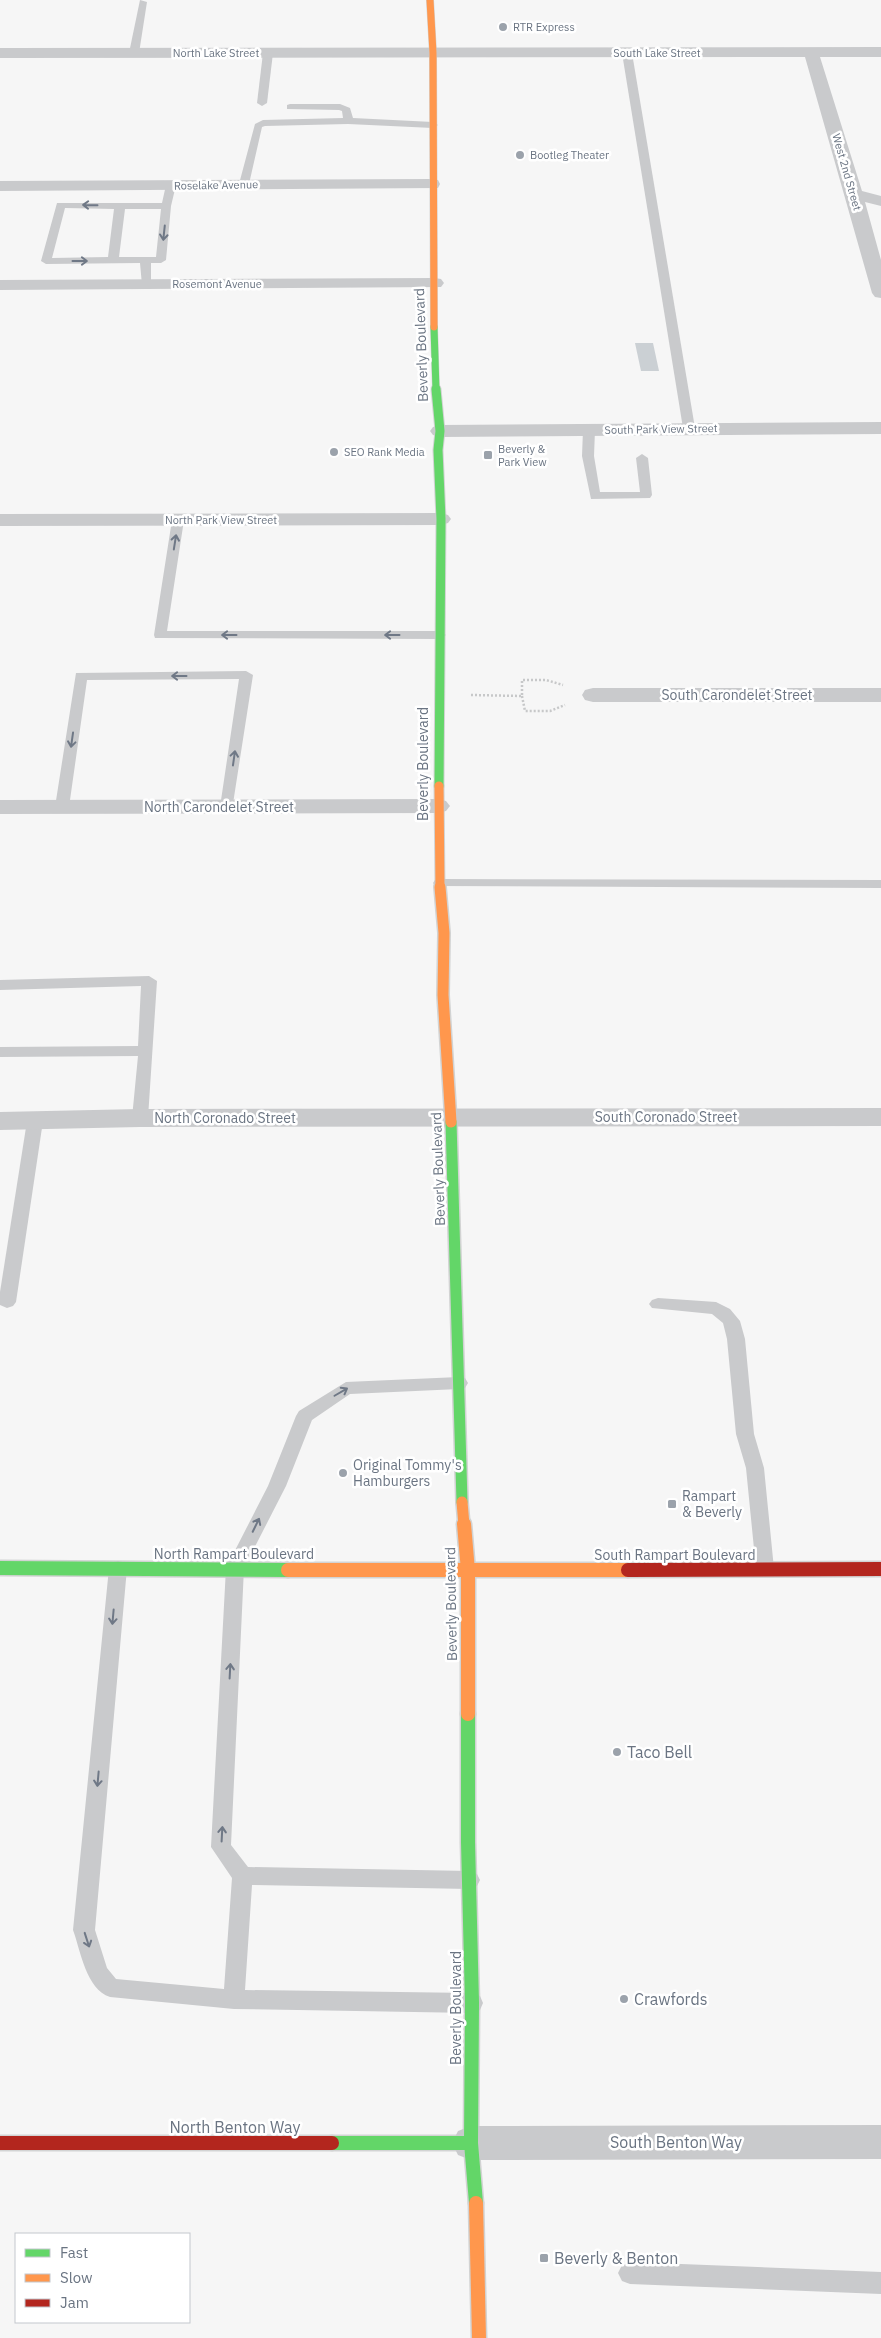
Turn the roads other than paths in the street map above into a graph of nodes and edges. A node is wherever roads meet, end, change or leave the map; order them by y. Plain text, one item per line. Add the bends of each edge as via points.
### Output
1 (430, 0) edge
2 (143, 2) dead end
3 (812, 52) junction
4 (881, 52) edge
5 (0, 53) edge
6 (134, 53) junction
7 (268, 53) junction
8 (432, 53) junction
9 (627, 53) junction
10 (262, 103) dead end
11 (290, 107) dead end
12 (348, 121) junction
13 (433, 125) junction
14 (244, 184) junction
15 (432, 184) junction
16 (172, 185) junction
17 (0, 186) edge
18 (854, 194) junction
19 (881, 201) edge
20 (120, 205) junction
21 (166, 206) junction
22 (113, 260) junction
23 (144, 260) junction
24 (161, 260) joint
25 (435, 283) junction
26 (147, 285) junction
27 (0, 286) edge
28 (881, 293) edge
29 (689, 428) junction
30 (881, 428) edge
31 (589, 430) junction
32 (440, 431) junction
33 (642, 458) dead end
34 (441, 519) junction
35 (0, 520) edge
36 (178, 520) junction
37 (440, 635) junction
38 (593, 695) road end
39 (881, 695) edge
40 (438, 806) junction
41 (0, 807) edge
42 (62, 807) junction
43 (227, 807) junction
44 (440, 884) junction
45 (881, 884) edge
46 (0, 985) edge
47 (146, 1051) junction
48 (0, 1052) edge
49 (881, 1117) edge
50 (140, 1118) junction
51 (451, 1118) junction
52 (0, 1121) edge
53 (36, 1121) junction
54 (7, 1302) dead end
55 (658, 1304) dead end
56 (459, 1383) junction
57 (0, 1568) edge
58 (118, 1568) junction
59 (235, 1568) junction
60 (765, 1569) junction
61 (881, 1569) edge
62 (468, 1571) junction
63 (242, 1876) junction
64 (470, 1880) junction
65 (234, 1999) junction
66 (472, 2003) junction
67 (881, 2142) edge
68 (0, 2143) edge
69 (470, 2143) junction
70 (630, 2273) dead end
71 (881, 2283) edge
72 (479, 2338) edge

1 - 8 main road, Beverly Boulevard
2 - 6 lane
3 - 4 street, South Lake Street
3 - 9 street, South Lake Street
3 - 18 street, West 2nd Street
5 - 6 street, North Lake Street
6 - 7 street, North Lake Street
7 - 8 street, North Lake Street
7 - 10 lane
8 - 9 street, South Lake Street
8 - 13 main road, Beverly Boulevard
9 - 29 lane
11 - 12 lane via 340,107 347,110
12 - 13 lane
12 - 14 lane via 263,123 258,126
13 - 15 main road, Beverly Boulevard
14 - 15 street, Roselake Avenue
14 - 16 street, Roselake Avenue
15 - 25 main road, Beverly Boulevard
16 - 17 street, Roselake Avenue
16 - 21 lane
18 - 19 street
18 - 28 street, West 2nd Street
20 - 21 lane
20 - 22 lane
20 -> 22 lane via 61,205 46,261
21 -> 24 lane
22 - 23 lane
23 - 24 lane
23 - 26 lane
25 - 26 street, Rosemont Avenue
25 - 32 main road, Beverly Boulevard via 434,374
26 - 27 street, Rosemont Avenue
29 - 30 street, South Park View Street
29 - 31 street, South Park View Street
31 - 32 street, South Park View Street
31 - 33 lane via 588,456 595,496 646,495
32 - 34 main road, Beverly Boulevard
34 - 36 street, North Park View Street
34 - 37 main road, Beverly Boulevard
35 - 36 street, North Park View Street
37 -> 36 lane via 160,635
37 - 40 main road, Beverly Boulevard
38 - 39 street, South Carondelet Street
40 - 43 street, North Carondelet Street
40 - 44 main road, Beverly Boulevard
41 - 42 street, North Carondelet Street
42 - 43 street, North Carondelet Street
43 -> 42 lane via 246,675 81,676
44 - 45 lane
44 - 51 main road, Beverly Boulevard
46 - 47 lane via 149,981
47 - 48 lane
47 - 50 lane
49 - 51 street, South Coronado Street
50 - 51 street, North Coronado Street
50 - 53 street, North Coronado Street
51 - 56 main road, Beverly Boulevard
52 - 53 street, North Coronado Street
53 - 54 lane
55 - 60 lane via 716,1308 731,1321 736,1339 745,1434 755,1468
59 -> 56 lane via 277,1486 305,1416 346,1388
56 - 62 main road, Beverly Boulevard via 462,1501
57 - 58 main road, North Rampart Boulevard
58 - 59 main road, North Rampart Boulevard
58 -> 65 lane via 84,1930 98,1973 110,1988
59 - 62 main road, North Rampart Boulevard
63 -> 59 lane via 221,1848
60 - 61 main road, South Rampart Boulevard
60 - 62 main road, South Rampart Boulevard
62 - 64 main road, Beverly Boulevard
63 - 64 lane
63 - 65 lane
64 - 66 main road, Beverly Boulevard
65 - 66 lane
66 - 69 main road, Beverly Boulevard
67 - 69 street, South Benton Way
68 - 69 main road, North Benton Way
69 - 72 main road, Beverly Boulevard via 476,2196
70 - 71 lane

